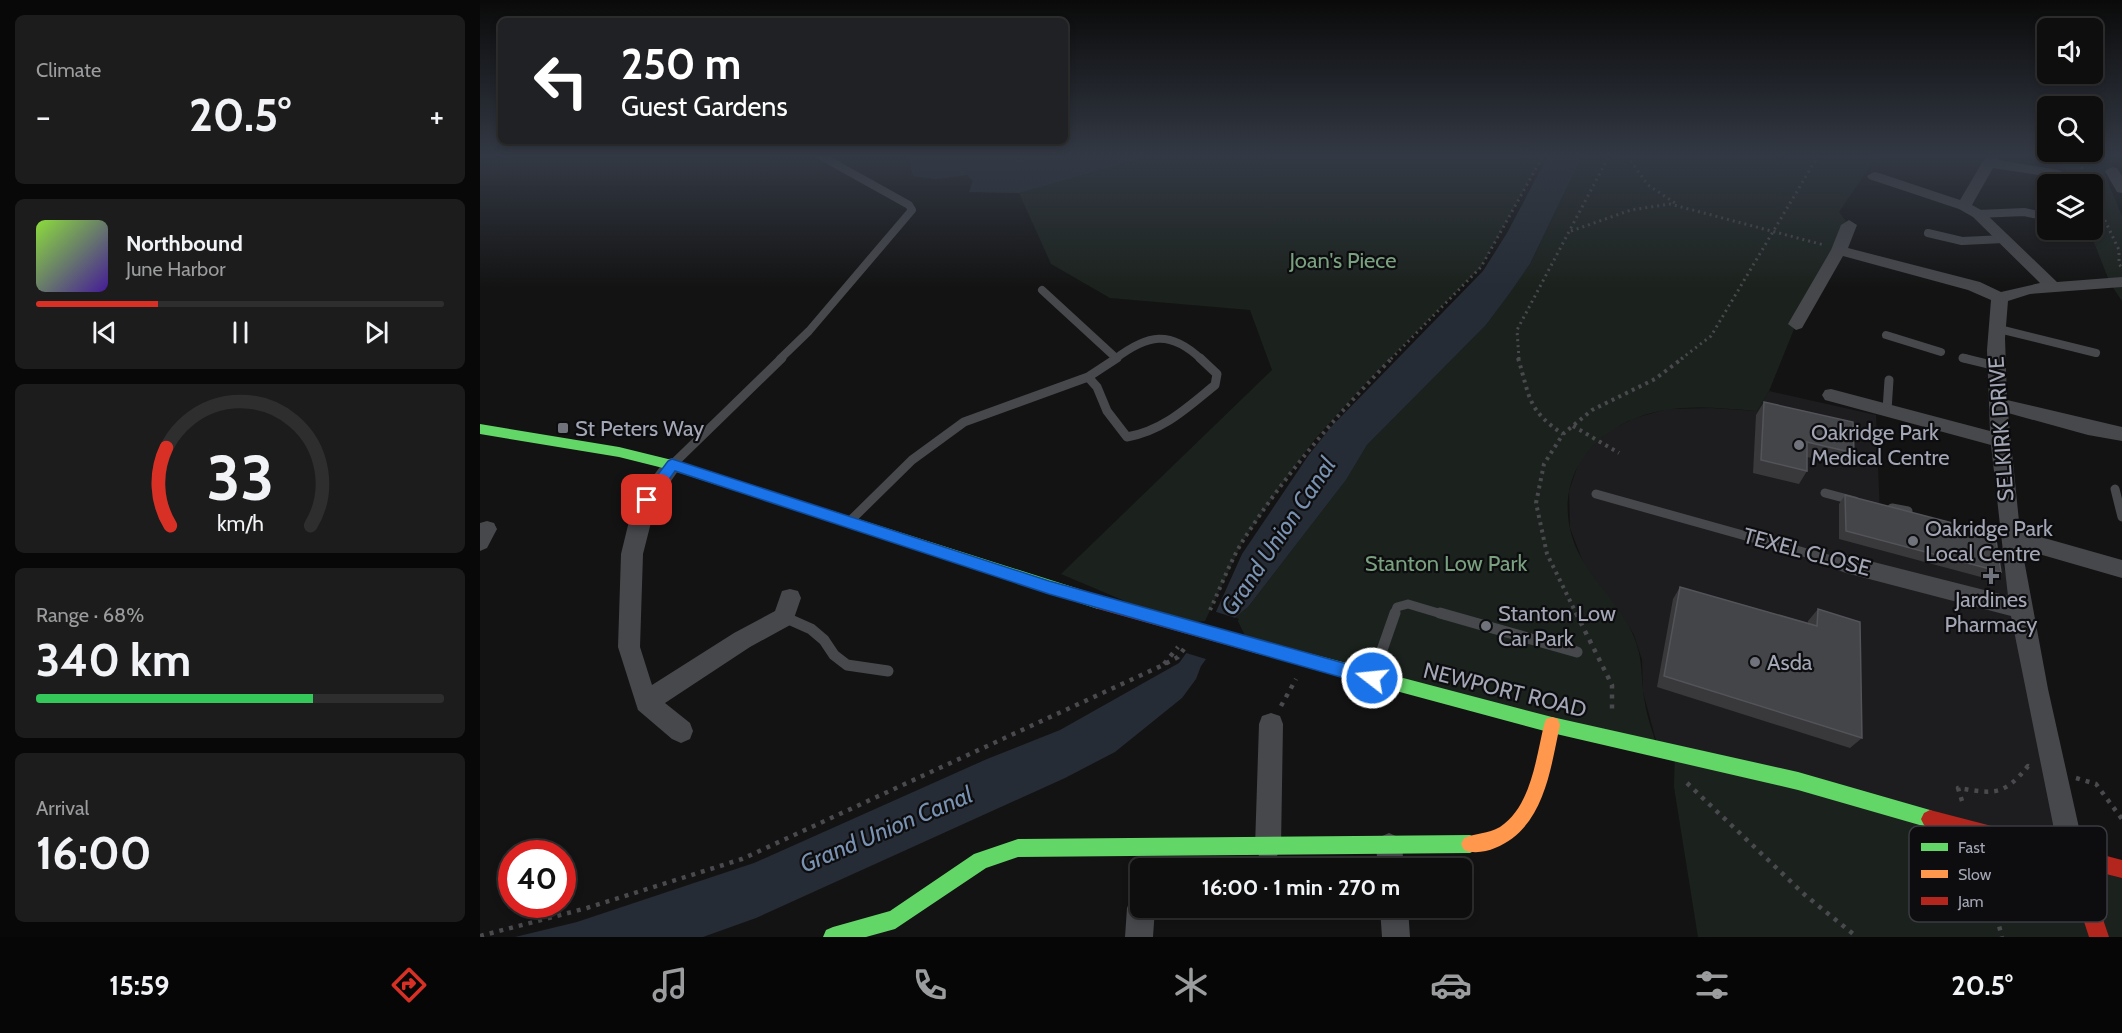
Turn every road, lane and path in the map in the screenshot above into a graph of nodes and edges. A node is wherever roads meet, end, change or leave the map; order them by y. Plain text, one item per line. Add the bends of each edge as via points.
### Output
1 (900, 200) edge
2 (1519, 200) edge
3 (1584, 200) edge
4 (1669, 200) edge
5 (1792, 200) edge
6 (1945, 200) edge
7 (1968, 200) edge
8 (1682, 206) junction
9 (1964, 206) junction
10 (1978, 214) junction
11 (2037, 215) edge
12 (2103, 216) edge
13 (1849, 225) dead end
14 (1774, 230) junction
15 (1570, 231) junction
16 (1928, 233) dead end
17 (2004, 239) junction
18 (1839, 249) junction
19 (2122, 268) edge
20 (2122, 282) edge
21 (2052, 286) junction
22 (1042, 290) dead end
23 (2000, 298) junction
24 (1796, 324) dead end
25 (1995, 328) junction
26 (1886, 335) dead end
27 (1941, 352) dead end
28 (2096, 353) dead end
29 (1116, 357) junction
30 (1963, 357) dead end
31 (1996, 366) junction
32 (1088, 377) junction
33 (1889, 380) dead end
34 (1831, 395) dead end
35 (1998, 404) junction
36 (1887, 410) junction
37 (1573, 426) junction
38 (480, 429) edge
39 (1563, 434) junction
40 (2122, 434) edge
41 (1998, 440) junction
42 (1619, 453) dead end
43 (672, 465) junction
44 (2115, 489) dead end
45 (1825, 493) dead end
46 (1596, 494) dead end
47 (1908, 511) edge
48 (2122, 517) edge
49 (848, 523) junction
50 (2010, 537) junction
51 (1846, 564) joint
52 (2121, 571) edge
53 (787, 608) joint
54 (2019, 608) junction
55 (1209, 613) dead end
56 (1191, 639) dead end
57 (1577, 652) dead end
58 (1306, 660) junction
59 (888, 671) dead end
60 (1372, 678) junction
61 (646, 702) junction
62 (1612, 710) dead end
63 (1271, 724) joint
64 (1552, 725) junction
65 (681, 731) dead end
66 (1675, 751) junction
67 (1960, 826) edge
68 (2066, 826) edge
69 (1268, 847) junction
70 (1390, 857) edge
71 (1144, 858) edge
72 (2107, 866) edge
73 (2122, 869) edge
74 (1140, 918) edge
75 (1395, 918) edge
76 (2094, 922) edge
77 (480, 936) edge
78 (836, 937) edge
79 (1139, 937) edge
80 (1396, 937) edge
81 (1857, 937) edge
82 (2099, 937) edge

1 - 43 lane via 909,205 910,215 809,331
2 - 55 path via 1481,267 1360,390 1295,466 1243,541
3 - 15 path
4 - 8 path
5 - 14 path
6 - 9 street
7 - 9 street
8 - 14 path
8 - 15 path via 1646,207
9 - 10 street
10 - 11 lane
10 - 17 street
12 - 19 path via 2119,250
13 - 18 street
14 - 18 path
14 - 37 path via 1711,336 1655,379 1592,410
15 - 39 path via 1517,330 1517,354 1534,409 1541,419
16 - 17 lane via 1962,241
17 - 21 street
18 - 23 street via 1974,286
18 - 24 street
20 - 21 street
21 - 23 street
22 - 29 lane
23 - 25 street, SELKIRK DRIVE
25 - 28 lane
25 - 31 street, SELKIRK DRIVE
26 - 27 lane
29 - 32 lane
29 - 32 lane via 1146,339 1169,338 1189,349 1217,374 1215,385 1144,436 1127,437
30 - 31 lane
31 - 35 street, SELKIRK DRIVE
32 - 49 lane via 958,425 933,442
33 - 36 lane
34 - 36 street
35 - 40 street
35 - 41 street, SELKIRK DRIVE
36 - 41 street
37 - 39 path
37 - 42 path
38 - 43 street, NEWPORT ROAD via 620,452
39 - 62 path via 1544,464 1536,503 1547,554 1612,685
41 - 50 street, SELKIRK DRIVE
43 - 49 street, NEWPORT ROAD
43 - 61 street via 647,500 632,554 629,647
44 - 48 lane
45 - 47 lane
46 - 51 lane, TEXEL CLOSE
49 - 58 street, NEWPORT ROAD via 1049,588
50 - 52 street
50 - 54 street, SELKIRK DRIVE
51 - 54 street, TEXEL CLOSE
53 - 59 lane via 847,666
53 - 61 street
54 - 68 street, SELKIRK DRIVE
56 - 77 path via 1178,657 1161,666 742,859 587,908
57 - 60 lane via 1408,604 1397,608
58 - 60 street, NEWPORT ROAD
58 - 63 path
60 - 64 street, NEWPORT ROAD
61 - 65 street
63 - 69 street
64 - 66 street, NEWPORT ROAD
64 - 70 street via 1534,796 1519,825 1486,844
66 - 67 street, NEWPORT ROAD
66 - 81 path via 1676,772 1805,895
69 - 70 street
69 - 71 street
71 - 78 street via 1018,848 981,861 896,919
72 - 73 street, NEWPORT ROAD
74 - 79 street
75 - 80 street
76 - 82 street

